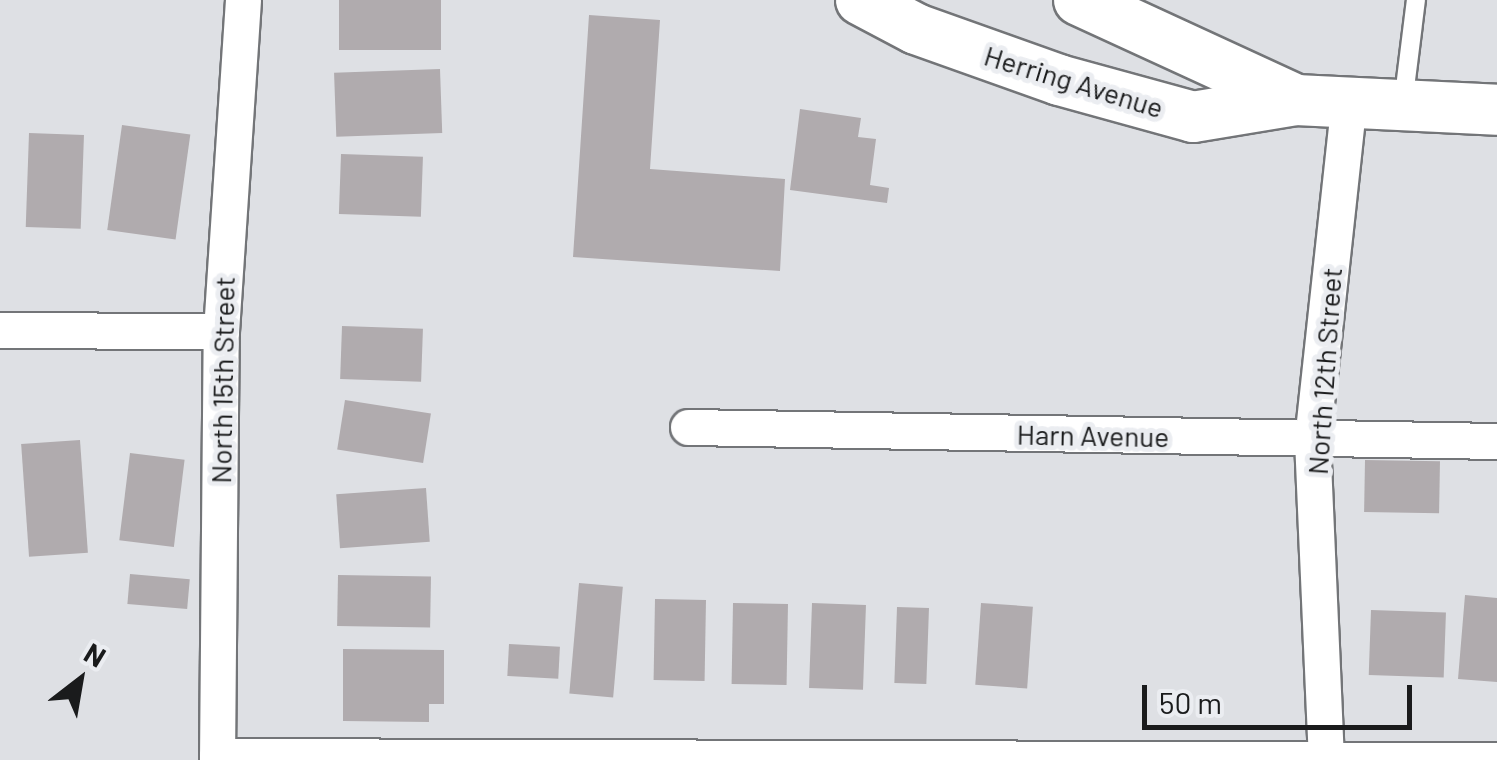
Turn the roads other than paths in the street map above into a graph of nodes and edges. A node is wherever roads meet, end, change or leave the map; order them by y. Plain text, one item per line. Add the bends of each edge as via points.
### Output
1 (243, 0) edge
2 (860, 0) edge
3 (1079, 0) edge
4 (1416, 0) edge
5 (1296, 100) junction
6 (1350, 102) junction
7 (1402, 105) junction
8 (1497, 110) edge
9 (0, 330) edge
10 (221, 331) junction
11 (688, 427) dead end
12 (1312, 440) junction
13 (1497, 441) edge
14 (217, 758) edge
15 (1326, 760) edge
16 (1497, 760) edge

1 - 10 street, North 15th Street
2 - 5 main road, Herring Avenue via 1058,80 1193,117
3 - 5 main road, Herring Avenue
4 - 7 lane
5 - 6 main road, Herring Avenue
6 - 7 main road, Herring Avenue
6 - 12 street, North 12th Street
7 - 8 main road, Herring Avenue
9 - 10 street
10 - 14 street, North 15th Street
11 - 12 street, Harn Avenue
12 - 13 street, Harn Avenue
12 - 15 street, North 12th Street
14 - 15 street
15 - 16 street

